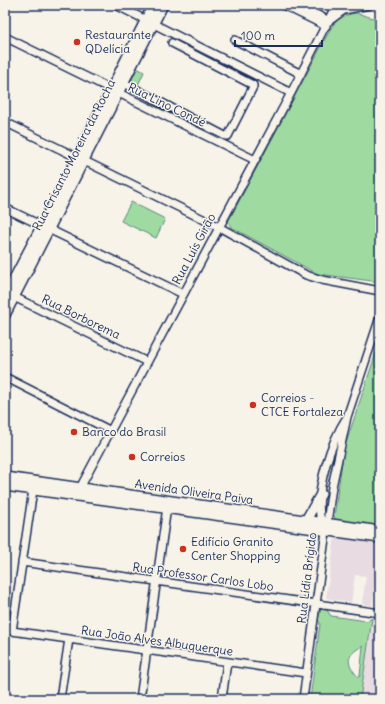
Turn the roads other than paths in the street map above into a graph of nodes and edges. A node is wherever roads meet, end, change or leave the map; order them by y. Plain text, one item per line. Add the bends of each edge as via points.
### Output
1 (116, 5) edge
2 (153, 5) edge
3 (163, 5) edge
4 (284, 5) edge
5 (299, 5) edge
6 (336, 5) edge
7 (369, 5) edge
8 (341, 8) edge
9 (149, 23) junction
10 (327, 24) junction
11 (5, 37) edge
12 (234, 40) dead end
13 (172, 43) dead end
14 (301, 74) junction
15 (124, 83) junction
16 (115, 91) junction
17 (291, 93) junction
18 (5, 122) edge
19 (81, 160) junction
20 (255, 160) junction
21 (5, 208) edge
22 (47, 227) junction
23 (219, 227) junction
24 (379, 290) edge
25 (183, 294) junction
26 (8, 295) edge
27 (5, 315) edge
28 (380, 317) edge
29 (147, 362) junction
30 (5, 377) edge
31 (347, 417) junction
32 (111, 432) junction
33 (5, 477) edge
34 (322, 483) junction
35 (5, 486) edge
36 (332, 487) junction
37 (80, 488) junction
38 (33, 490) junction
39 (321, 494) junction
40 (167, 508) junction
41 (306, 520) junction
42 (325, 525) junction
43 (380, 530) edge
44 (380, 538) edge
45 (22, 562) junction
46 (156, 581) junction
47 (315, 604) junction
48 (380, 613) edge
49 (8, 630) edge
50 (69, 639) junction
51 (147, 650) junction
52 (227, 662) junction
53 (306, 673) junction
54 (60, 699) edge
55 (140, 699) edge
56 (222, 699) edge
57 (303, 699) edge

1 - 9 street
2 - 9 main road, Rua Crisanto Moreira da Rocha
3 - 9 main road, Rua Crisanto Moreira da Rocha
4 - 10 street
5 - 10 street
6 - 10 street, Rua Luís Girão
7 - 8 street
8 - 10 street
9 - 15 main road, Rua Crisanto Moreira da Rocha
9 - 16 main road, Rua Crisanto Moreira da Rocha
9 - 17 street
10 - 14 street, Rua Luís Girão
11 - 16 street, Rua Lino Condé
12 - 14 street
13 - 15 street via 252,84 253,87 228,136
14 - 17 street, Rua Luís Girão
15 - 16 main road, Rua Crisanto Moreira da Rocha
16 - 19 main road, Rua Crisanto Moreira da Rocha
16 - 20 street, Rua Lino Condé
17 - 20 street, Rua Luís Girão
18 - 19 street
19 - 22 main road, Rua Crisanto Moreira da Rocha
19 - 23 street
20 - 23 street, Rua Luís Girão
21 - 22 street
22 - 25 street
22 - 26 main road, Rua Crisanto Moreira da Rocha
23 - 24 street via 306,275
23 - 25 street, Rua Luís Girão
25 - 29 street, Rua Luís Girão
26 - 27 main road, Rua Crisanto Moreira da Rocha
26 - 29 street, Rua Borborema
28 - 31 street, Rua Lídia Brígido
29 - 32 street, Rua Luís Girão
30 - 32 street
31 - 34 street, Rua Lídia Brígido via 338,432
31 - 36 street, Rua Lídia Brígido
32 - 37 street, Rua Luís Girão
33 - 37 main road, Avenida Oliveira Paiva
34 - 36 street via 328,481
34 - 39 street, Rua Lídia Brígido
35 - 38 main road, Avenida Oliveira Paiva
36 - 42 street, Rua Lídia Brígido
37 - 41 main road, Avenida Oliveira Paiva
38 - 40 main road, Avenida Oliveira Paiva
38 - 45 street
39 - 41 main road
39 - 42 street, Rua Lídia Brígido via 320,517
40 - 42 main road, Avenida Oliveira Paiva
40 - 46 street
41 - 42 main road, Avenida Oliveira Paiva
42 - 43 main road, Avenida Oliveira Paiva
42 - 44 main road, Avenida Oliveira Paiva
42 - 47 street, Rua Lídia Brígido
45 - 46 street, Rua Professor Carlos Lobo
45 - 49 street
46 - 47 street, Rua Professor Carlos Lobo
46 - 51 street
47 - 48 street, Rua Professor Carlos Lobo
47 - 53 street, Rua Lídia Brígido
49 - 50 street, Rua João Alves Albuquerque
50 - 51 street, Rua João Alves Albuquerque
50 - 54 street
51 - 52 street, Rua João Alves Albuquerque
51 - 55 street
52 - 53 street, Rua João Alves Albuquerque
52 - 56 street
53 - 57 street, Rua Lídia Brígido

